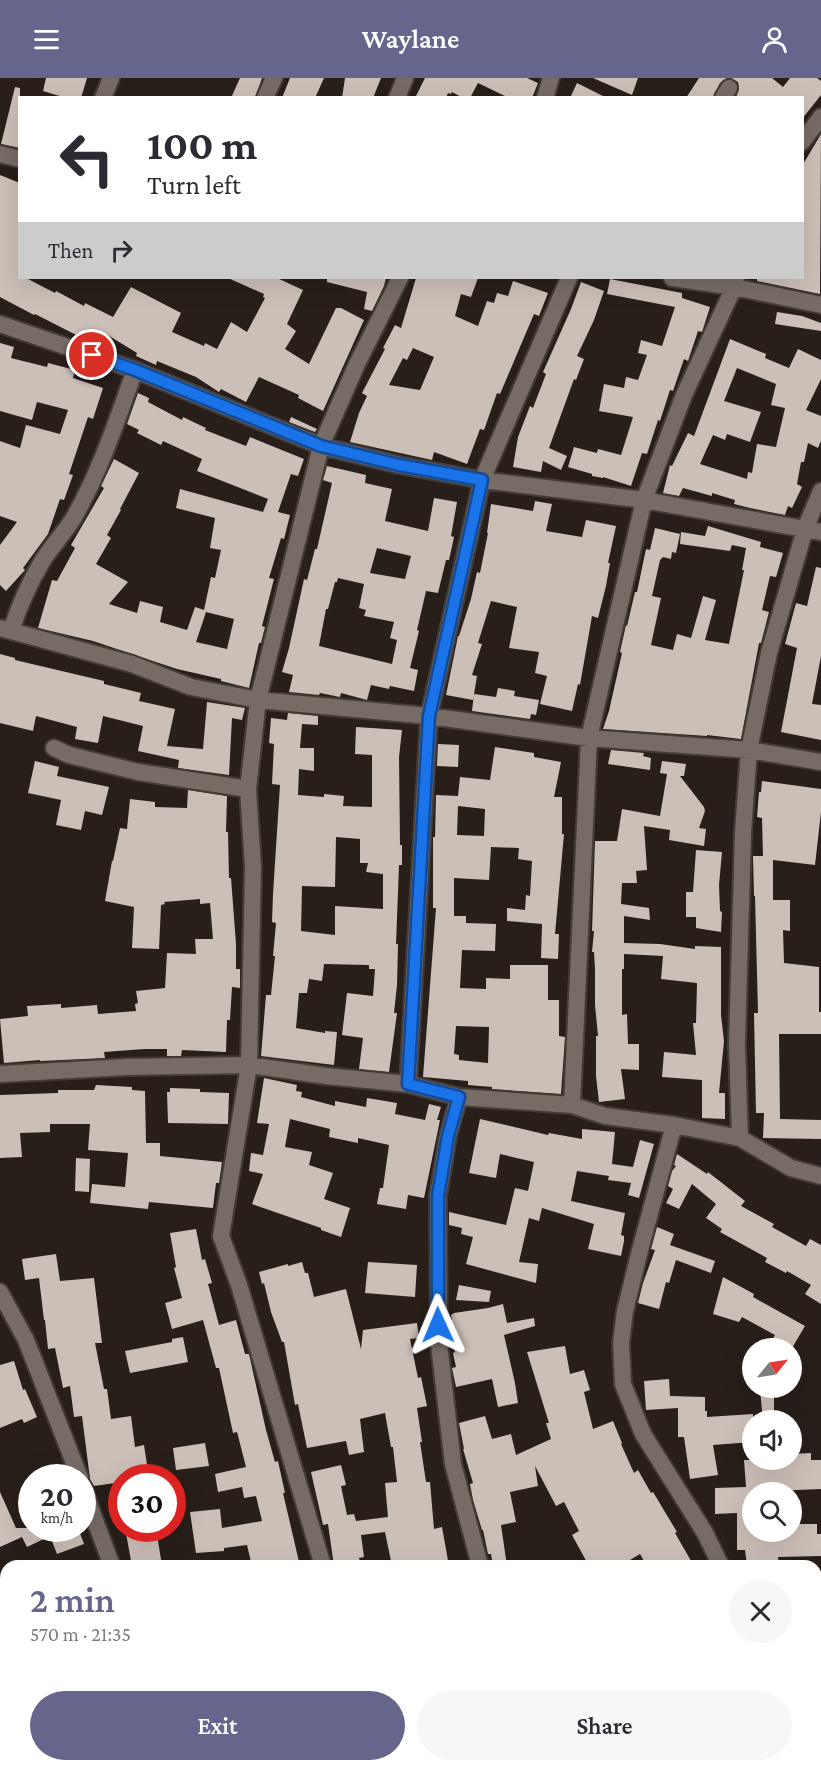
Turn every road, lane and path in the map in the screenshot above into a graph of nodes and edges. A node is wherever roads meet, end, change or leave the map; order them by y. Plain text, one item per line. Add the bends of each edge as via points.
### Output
1 (111, 78) edge
2 (274, 78) edge
3 (405, 78) edge
4 (551, 78) edge
5 (104, 96) edge
6 (266, 96) edge
7 (399, 96) edge
8 (546, 96) edge
9 (821, 117) edge
10 (804, 139) edge
11 (0, 154) edge
12 (18, 158) edge
13 (400, 279) edge
14 (568, 279) edge
15 (688, 279) edge
16 (735, 282) edge
17 (821, 305) edge
18 (0, 324) edge
19 (135, 370) junction
20 (321, 446) junction
21 (482, 480) junction
22 (821, 491) edge
23 (644, 500) junction
24 (813, 531) edge
25 (5, 630) edge
26 (258, 700) junction
27 (429, 716) junction
28 (589, 738) junction
29 (54, 748) dead end
30 (749, 750) junction
31 (821, 762) edge
32 (248, 789) junction
33 (249, 1065) junction
34 (0, 1074) edge
35 (408, 1084) junction
36 (459, 1097) junction
37 (572, 1105) junction
38 (674, 1125) junction
39 (740, 1138) junction
40 (821, 1176) edge
41 (0, 1292) edge
42 (75, 1464) edge
43 (96, 1523) edge
44 (110, 1560) edge
45 (321, 1560) edge
46 (478, 1560) edge
47 (718, 1560) edge

1 - 5 street
2 - 6 street
3 - 7 street
4 - 8 street
9 - 10 street
11 - 12 street
13 - 20 street
14 - 21 street
15 - 16 street
16 - 17 street
16 - 23 street via 684,395
18 - 19 street
19 - 20 street
19 - 25 street via 88,489 72,520 43,559
20 - 21 street
20 - 26 street
21 - 23 street
21 - 27 street
22 - 24 street
23 - 24 street
23 - 28 street
24 - 30 street via 769,653
25 - 26 street via 132,664 190,687
26 - 27 street
26 - 32 street
27 - 28 street
27 - 35 street
28 - 30 street
28 - 37 street
29 - 32 street via 138,772
30 - 31 street
30 - 39 street via 737,1045
32 - 33 street via 253,867
33 - 34 street via 127,1066
33 - 35 street
33 - 45 street via 221,1236
35 - 36 street
36 - 37 street
36 - 46 street via 438,1196 439,1344 453,1464
37 - 38 street via 606,1116
38 - 39 street
38 - 47 street via 625,1311 621,1343 623,1384 643,1434
39 - 40 street via 791,1168
41 - 42 street via 26,1340
43 - 44 street

